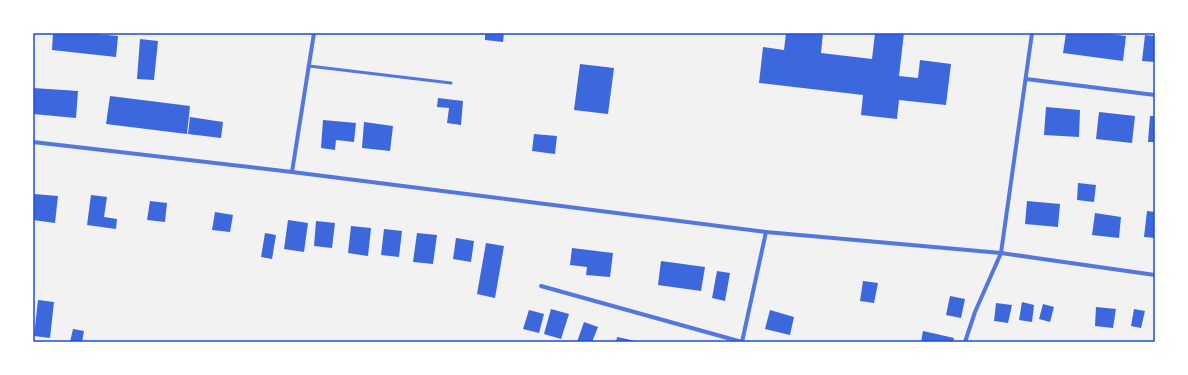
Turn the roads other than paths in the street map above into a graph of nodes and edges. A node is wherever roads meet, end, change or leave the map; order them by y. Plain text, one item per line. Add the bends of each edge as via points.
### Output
1 (314, 33) edge
2 (1032, 33) edge
3 (309, 66) junction
4 (1026, 79) junction
5 (451, 83) dead end
6 (1155, 95) edge
7 (33, 142) edge
8 (292, 172) junction
9 (766, 232) junction
10 (1001, 253) junction
11 (1155, 275) edge
12 (541, 286) dead end
13 (742, 342) edge
14 (965, 342) edge

1 - 3 street
2 - 4 street
3 - 5 lane
3 - 8 street
4 - 6 street
4 - 10 street
7 - 8 street
8 - 9 street
9 - 10 street
9 - 13 street
10 - 11 street
10 - 14 street
12 - 13 street

